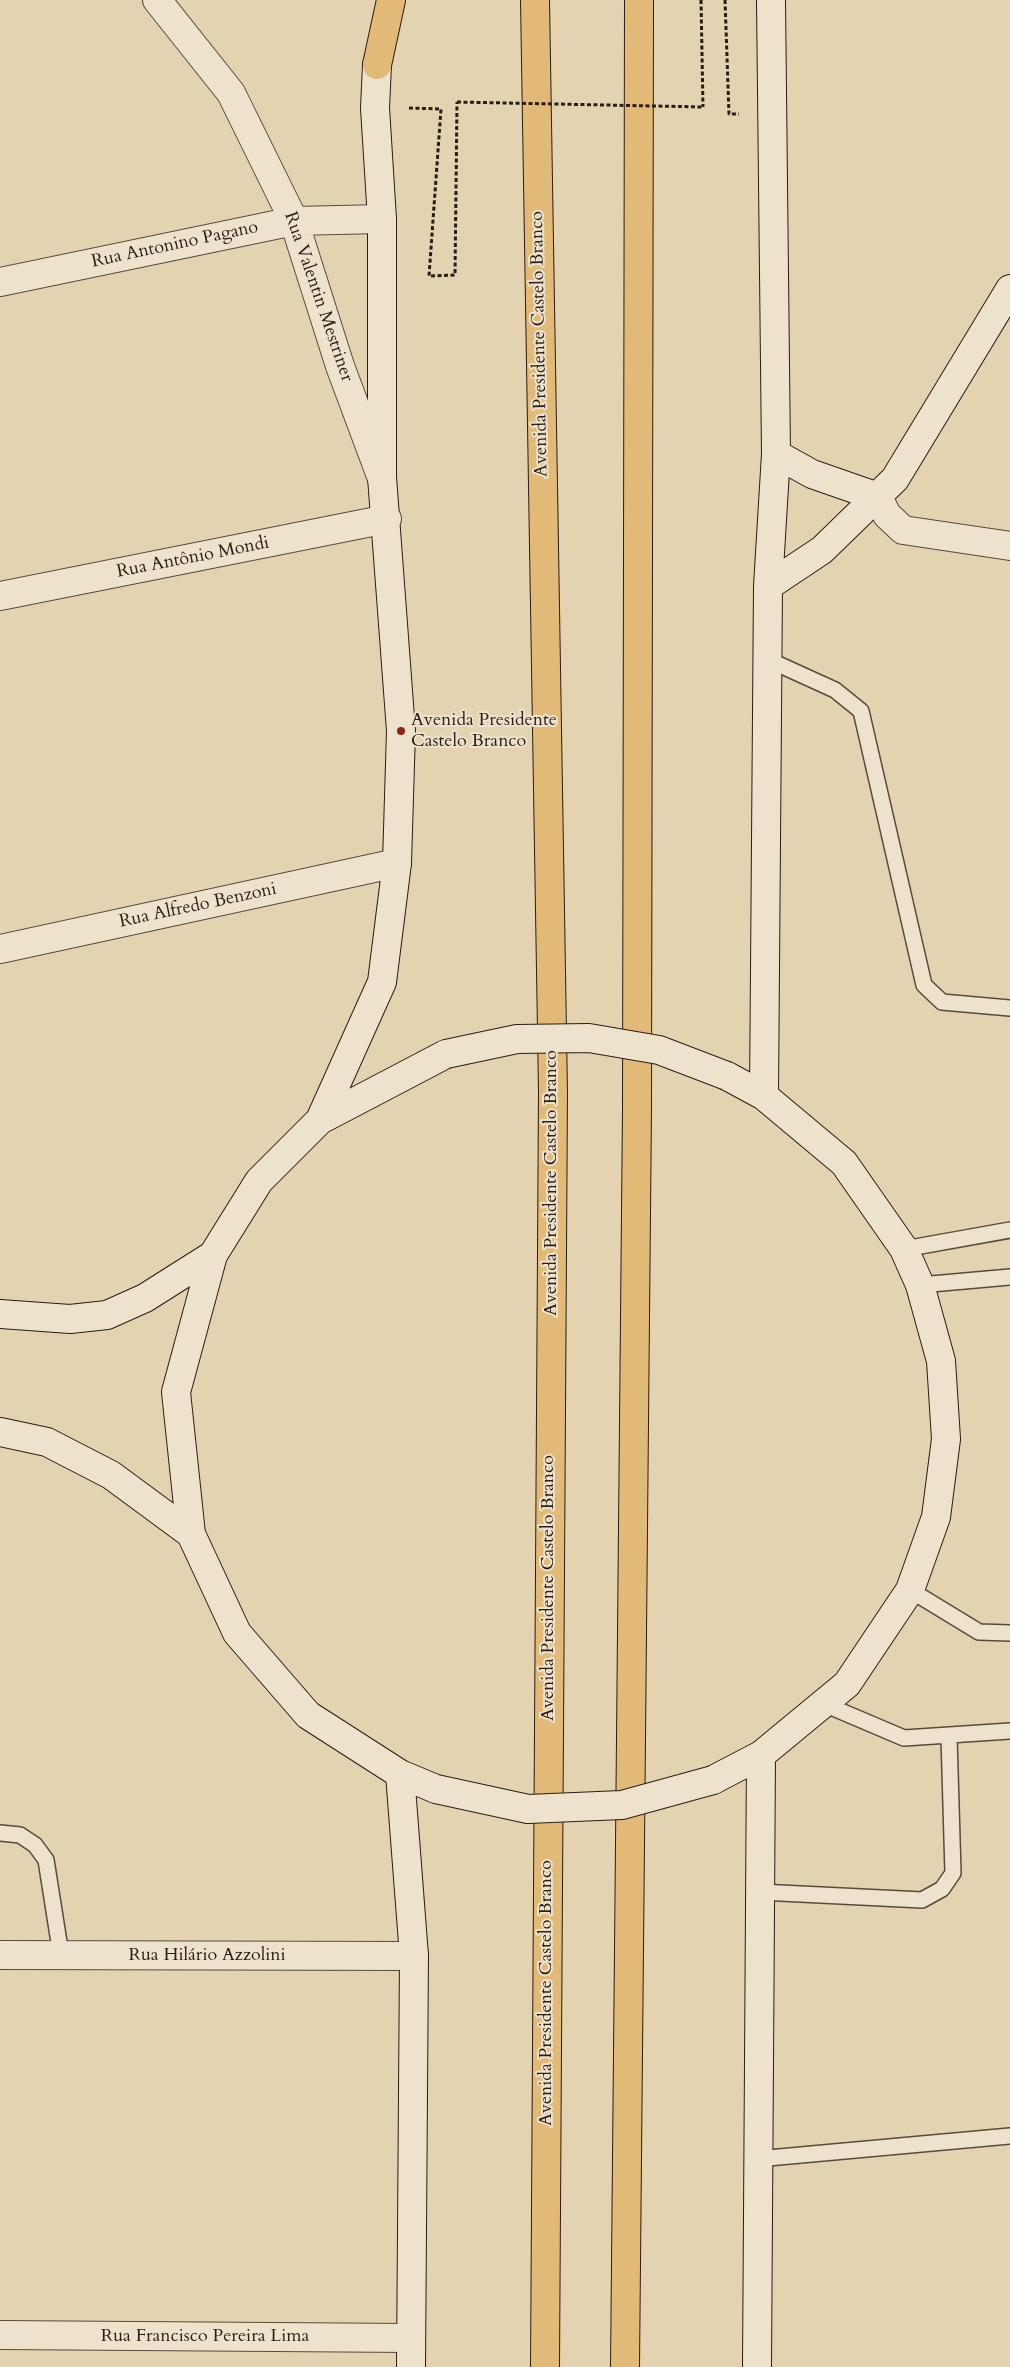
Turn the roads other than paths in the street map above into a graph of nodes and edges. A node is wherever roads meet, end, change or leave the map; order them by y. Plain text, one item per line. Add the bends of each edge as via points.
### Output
1 (157, 0) edge
2 (377, 0) edge
3 (391, 0) edge
4 (535, 0) edge
5 (639, 0) edge
6 (771, 0) edge
7 (377, 65) junction
8 (382, 219) junction
9 (294, 221) junction
10 (0, 282) edge
11 (1010, 289) edge
12 (776, 454) junction
13 (382, 477) junction
14 (878, 497) junction
15 (387, 519) junction
16 (1010, 546) edge
17 (768, 586) junction
18 (0, 596) edge
19 (769, 660) junction
20 (397, 863) junction
21 (0, 948) edge
22 (1010, 1008) edge
23 (764, 1096) junction
24 (320, 1120) junction
25 (1010, 1230) edge
26 (904, 1249) junction
27 (212, 1255) junction
28 (1010, 1276) edge
29 (920, 1285) junction
30 (0, 1314) edge
31 (0, 1432) edge
32 (191, 1534) junction
33 (910, 1590) junction
34 (1010, 1633) edge
35 (824, 1704) junction
36 (1010, 1731) edge
37 (949, 1737) junction
38 (761, 1755) junction
39 (400, 1774) junction
40 (0, 1833) edge
41 (760, 1892) junction
42 (0, 1955) edge
43 (60, 1956) junction
44 (414, 1956) junction
45 (1010, 2136) edge
46 (757, 2159) junction
47 (0, 2335) edge
48 (411, 2338) junction
49 (411, 2367) edge
50 (544, 2367) edge
51 (625, 2367) edge
52 (756, 2367) edge

1 - 9 main road, Rua Valentin Mestriner via 231,93
2 - 7 main road
3 - 7 main road
4 - 50 main road, Avenida Presidente Castelo Branco via 553,1092
5 - 51 main road via 637,1108
6 - 12 main road
7 - 8 main road via 375,108
8 - 9 main road, Rua Antonino Pagano
8 - 13 main road
9 - 10 main road, Rua Antonino Pagano
9 - 13 main road, Rua Valentin Mestriner via 340,366
11 - 14 main road via 895,479
12 - 14 main road via 812,474
12 - 17 main road
13 - 15 main road
14 - 16 main road via 887,515 903,530
14 - 17 main road via 822,550
15 - 18 main road, Rua Antônio Mondi
15 - 20 main road via 401,731
17 - 19 main road
19 - 22 lane via 835,690 861,711 924,985 942,1002
19 - 23 main road
20 - 21 main road, Rua Alfredo Benzoni
20 - 24 main road via 382,982
23 - 24 main road, bridge via 727,1076 659,1050 589,1038 517,1039 446,1054
23 - 26 main road via 844,1163
24 - 27 main road via 259,1181
25 - 26 lane
26 - 29 main road
27 - 30 main road via 145,1298 107,1315 70,1318
27 - 32 main road via 176,1392
28 - 29 lane
29 - 33 main road via 941,1361 946,1439 936,1517
31 - 32 main road via 47,1442 111,1475
32 - 39 main road via 237,1632 308,1715
33 - 34 lane via 979,1632
33 - 35 main road via 847,1684
35 - 37 lane via 904,1738
35 - 38 main road
36 - 37 lane
37 - 41 lane via 953,1873 942,1889 922,1900
38 - 39 main road, bridge via 713,1780 622,1805 528,1809 436,1789
38 - 41 main road
39 - 44 main road
40 - 43 lane via 20,1835 36,1845 46,1860
41 - 46 main road
42 - 43 main road, Rua Hilário Azzolini
43 - 44 main road, Rua Hilário Azzolini
44 - 48 main road
45 - 46 lane
46 - 52 main road
47 - 48 main road, Rua Francisco Pereira Lima
48 - 49 main road

